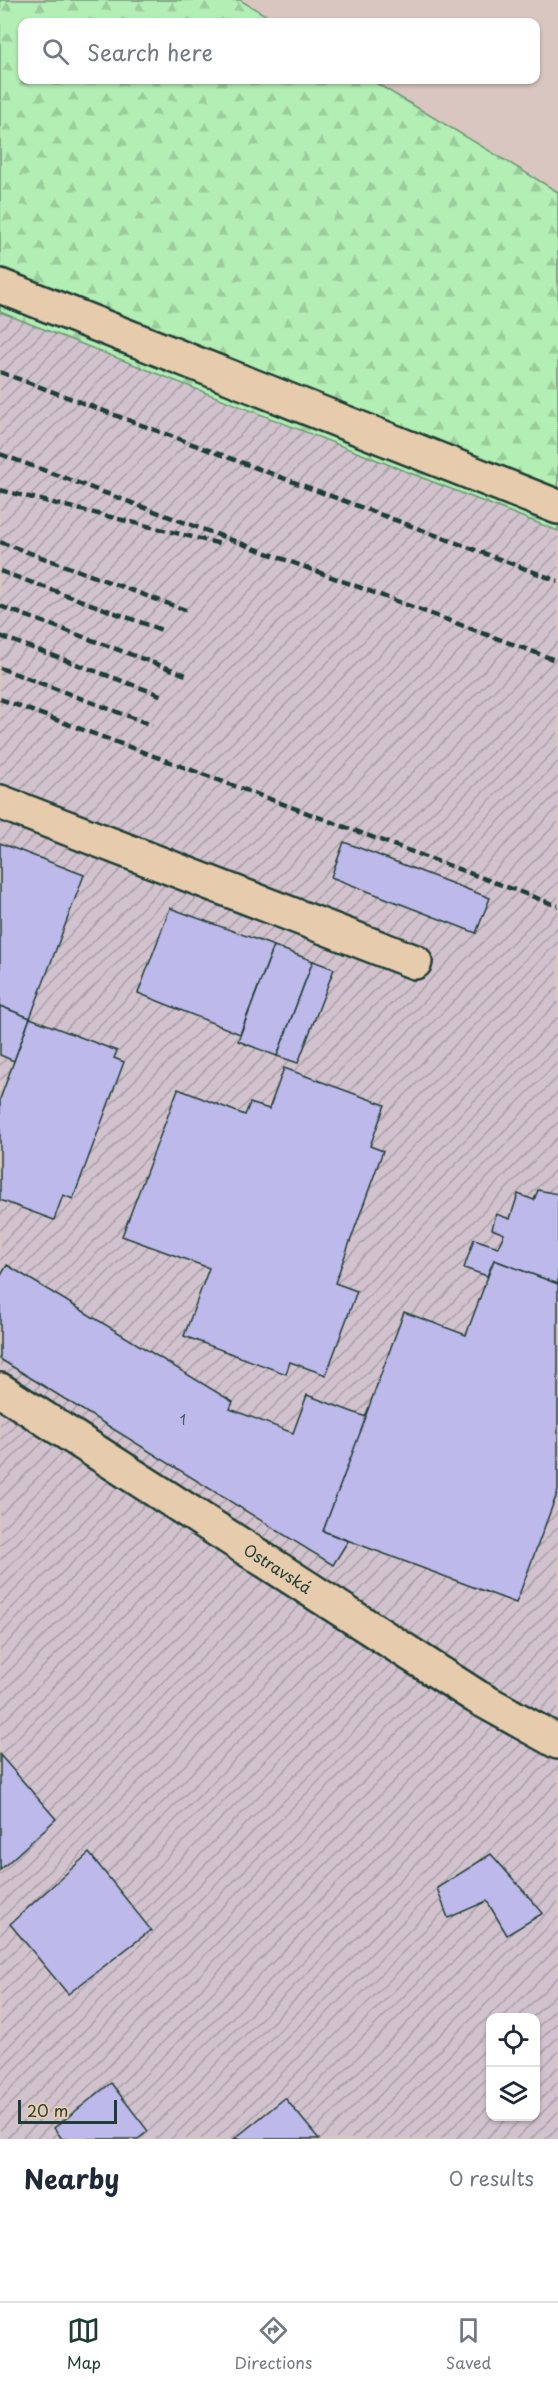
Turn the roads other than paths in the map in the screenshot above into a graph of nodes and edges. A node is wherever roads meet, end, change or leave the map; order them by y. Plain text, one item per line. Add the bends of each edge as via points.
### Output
1 (0, 286) edge
2 (558, 507) edge
3 (0, 802) edge
4 (415, 962) dead end
5 (0, 1390) edge
6 (558, 1742) edge

1 - 2 street
3 - 4 street
5 - 6 street, Ostravská via 477,1697

